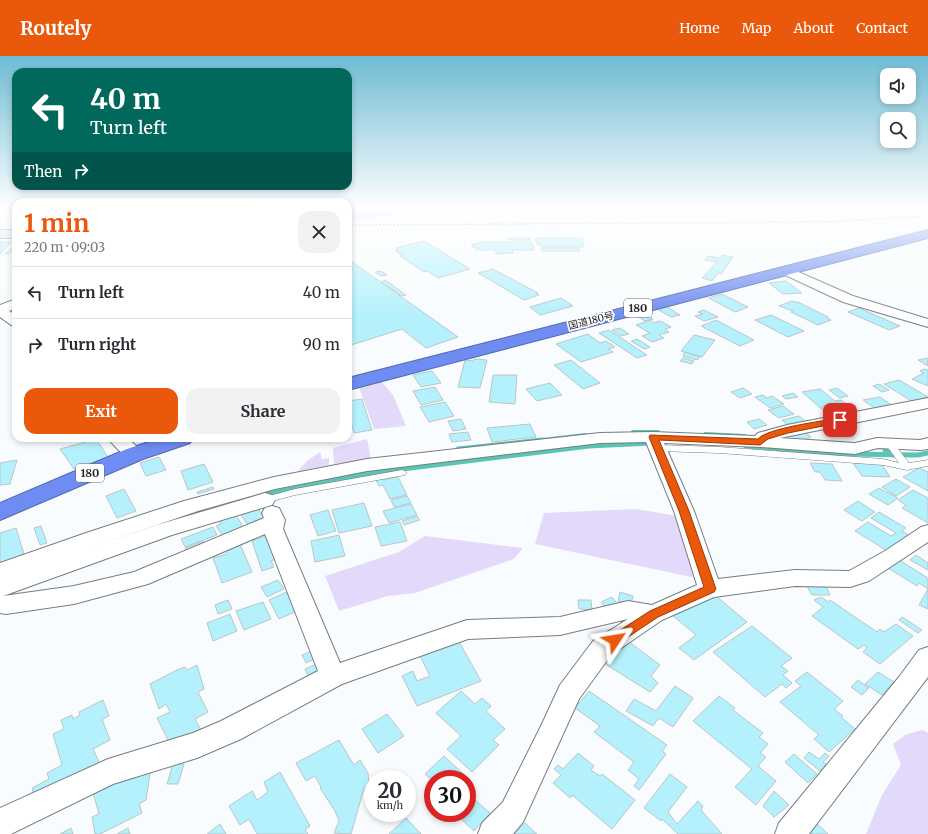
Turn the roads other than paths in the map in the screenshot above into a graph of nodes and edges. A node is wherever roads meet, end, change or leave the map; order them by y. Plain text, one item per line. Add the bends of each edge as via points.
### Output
1 (889, 244) edge
2 (787, 271) junction
3 (12, 305) edge
4 (12, 319) edge
5 (928, 323) edge
6 (352, 383) edge
7 (928, 403) edge
8 (762, 439) junction
9 (122, 442) edge
10 (170, 442) edge
11 (656, 442) junction
12 (928, 444) edge
13 (891, 446) junction
14 (135, 454) junction
15 (928, 463) edge
16 (904, 464) junction
17 (402, 473) joint
18 (263, 494) junction
19 (0, 512) edge
20 (274, 522) junction
21 (928, 532) edge
22 (0, 572) edge
23 (0, 588) edge
24 (710, 589) junction
25 (0, 604) edge
26 (654, 614) junction
27 (928, 657) edge
28 (333, 676) junction
29 (0, 823) edge
30 (492, 834) edge
31 (790, 834) edge

1 - 2 highway, 国道180号 / 180
2 - 5 street via 848,299
2 - 6 highway, 国道180号 / 180
3 - 4 street via 1,311
7 - 8 street via 787,430
8 - 11 street
8 - 13 street via 855,448 877,443
9 - 14 street
10 - 14 highway, 180
11 - 16 lane via 719,450 883,462 900,467
11 - 17 street
11 - 18 street via 600,438 367,466
11 - 24 street via 684,511
12 - 13 street
13 - 16 lane
14 - 19 highway, 180
15 - 16 lane
17 - 18 lane
18 - 20 street
18 - 22 street via 165,514
18 - 23 street via 202,518
20 - 25 street via 186,560 107,588 54,600
20 - 28 street via 273,529
21 - 24 street via 893,556 850,579 795,578
24 - 26 street
26 - 28 street via 628,610 560,626 467,630
26 - 30 street via 602,648 569,693 513,812
27 - 31 street
28 - 29 street via 231,730 197,745 108,772

